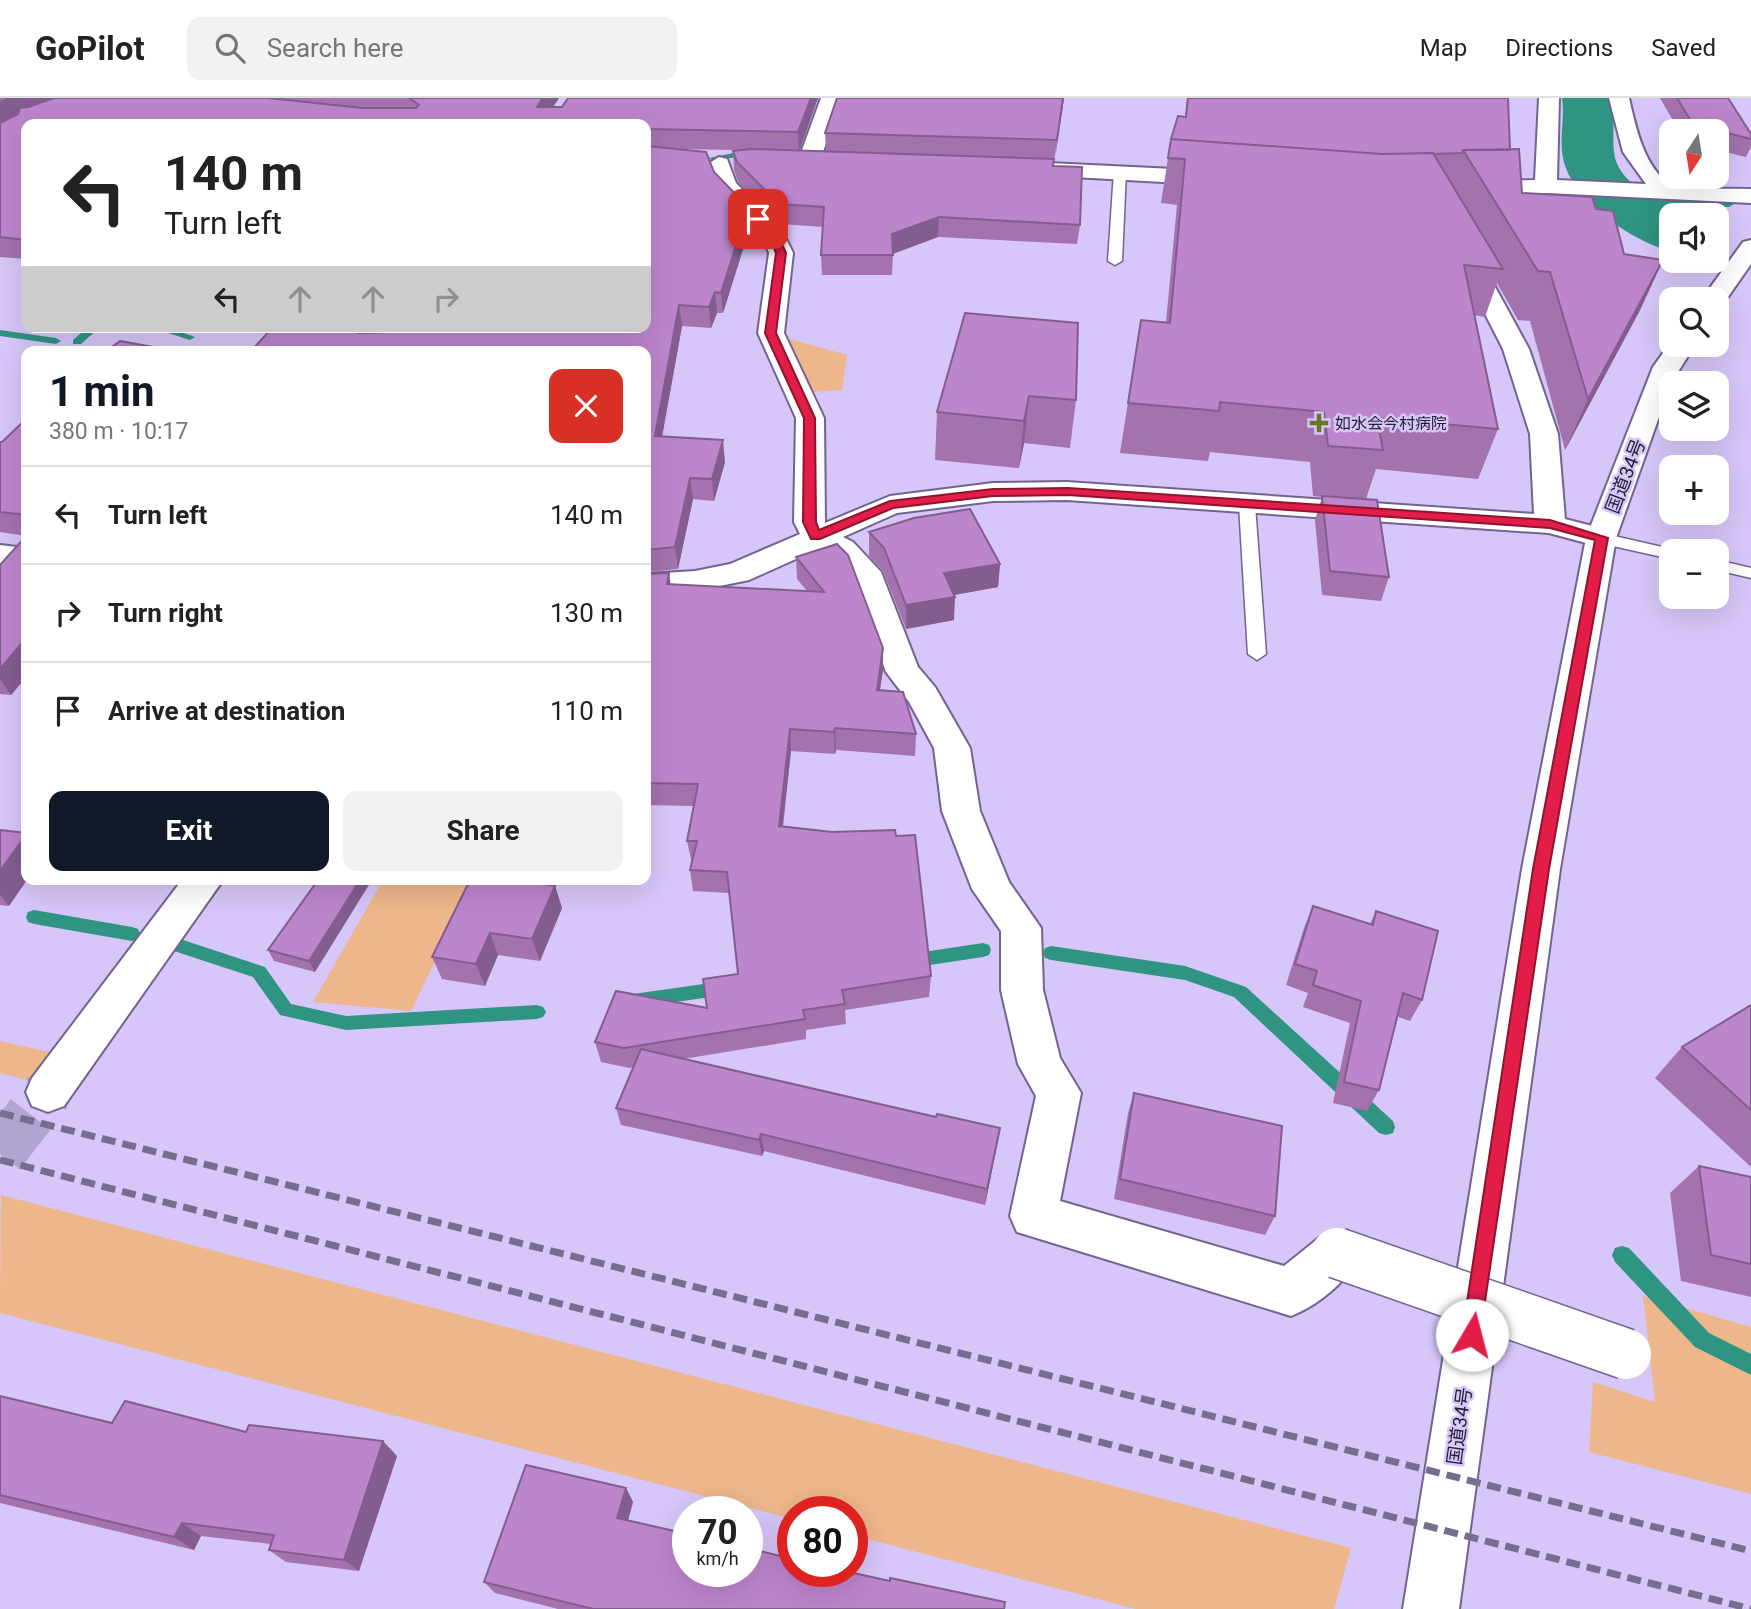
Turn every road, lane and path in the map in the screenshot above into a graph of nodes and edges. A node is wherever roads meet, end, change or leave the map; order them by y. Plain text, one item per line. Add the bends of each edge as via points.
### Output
1 (831, 98) edge
2 (1549, 98) edge
3 (1619, 98) edge
4 (786, 160) edge
5 (809, 161) junction
6 (836, 162) edge
7 (718, 163) dead end
8 (1012, 169) edge
9 (1120, 171) junction
10 (1231, 179) edge
11 (1557, 186) junction
12 (1442, 189) edge
13 (1670, 192) junction
14 (1751, 195) edge
15 (1456, 236) edge
16 (1751, 247) edge
17 (1115, 261) dead end
18 (1723, 287) edge
19 (1674, 357) edge
20 (1247, 505) junction
21 (1550, 524) junction
22 (816, 536) junction
23 (1601, 538) junction
24 (1659, 551) edge
25 (0, 555) edge
26 (21, 557) edge
27 (1729, 568) edge
28 (1751, 573) edge
29 (651, 584) edge
30 (1257, 654) dead end
31 (200, 885) edge
32 (48, 1091) tunnel mouth
33 (1626, 1354) dead end
34 (1431, 1609) edge

1 - 5 main road
2 - 11 main road via 1543,146
3 - 13 main road via 1635,160
4 - 5 main road
5 - 6 main road
7 - 22 main road via 726,185 774,235 781,253 771,333 810,418 809,522
8 - 9 main road
9 - 10 main road
9 - 17 lane
11 - 12 main road
11 - 13 main road
13 - 14 main road
15 - 21 main road via 1516,349 1544,434
16 - 18 main road
19 - 23 main road, 国道34号
20 - 21 main road
20 - 22 main road via 1068,491 993,492 890,505
20 - 30 lane
21 - 23 main road
22 - 29 main road via 738,573
22 - 33 main road, bridge via 842,549 865,572 903,672 923,695 952,748 961,811 992,889 1021,928 1022,990 1040,1064 1059,1093 1034,1216 1291,1292 1337,1253
23 - 24 lane
23 - 34 main road, 国道34号 via 1541,869
25 - 26 main road
27 - 28 lane
31 - 32 main road

